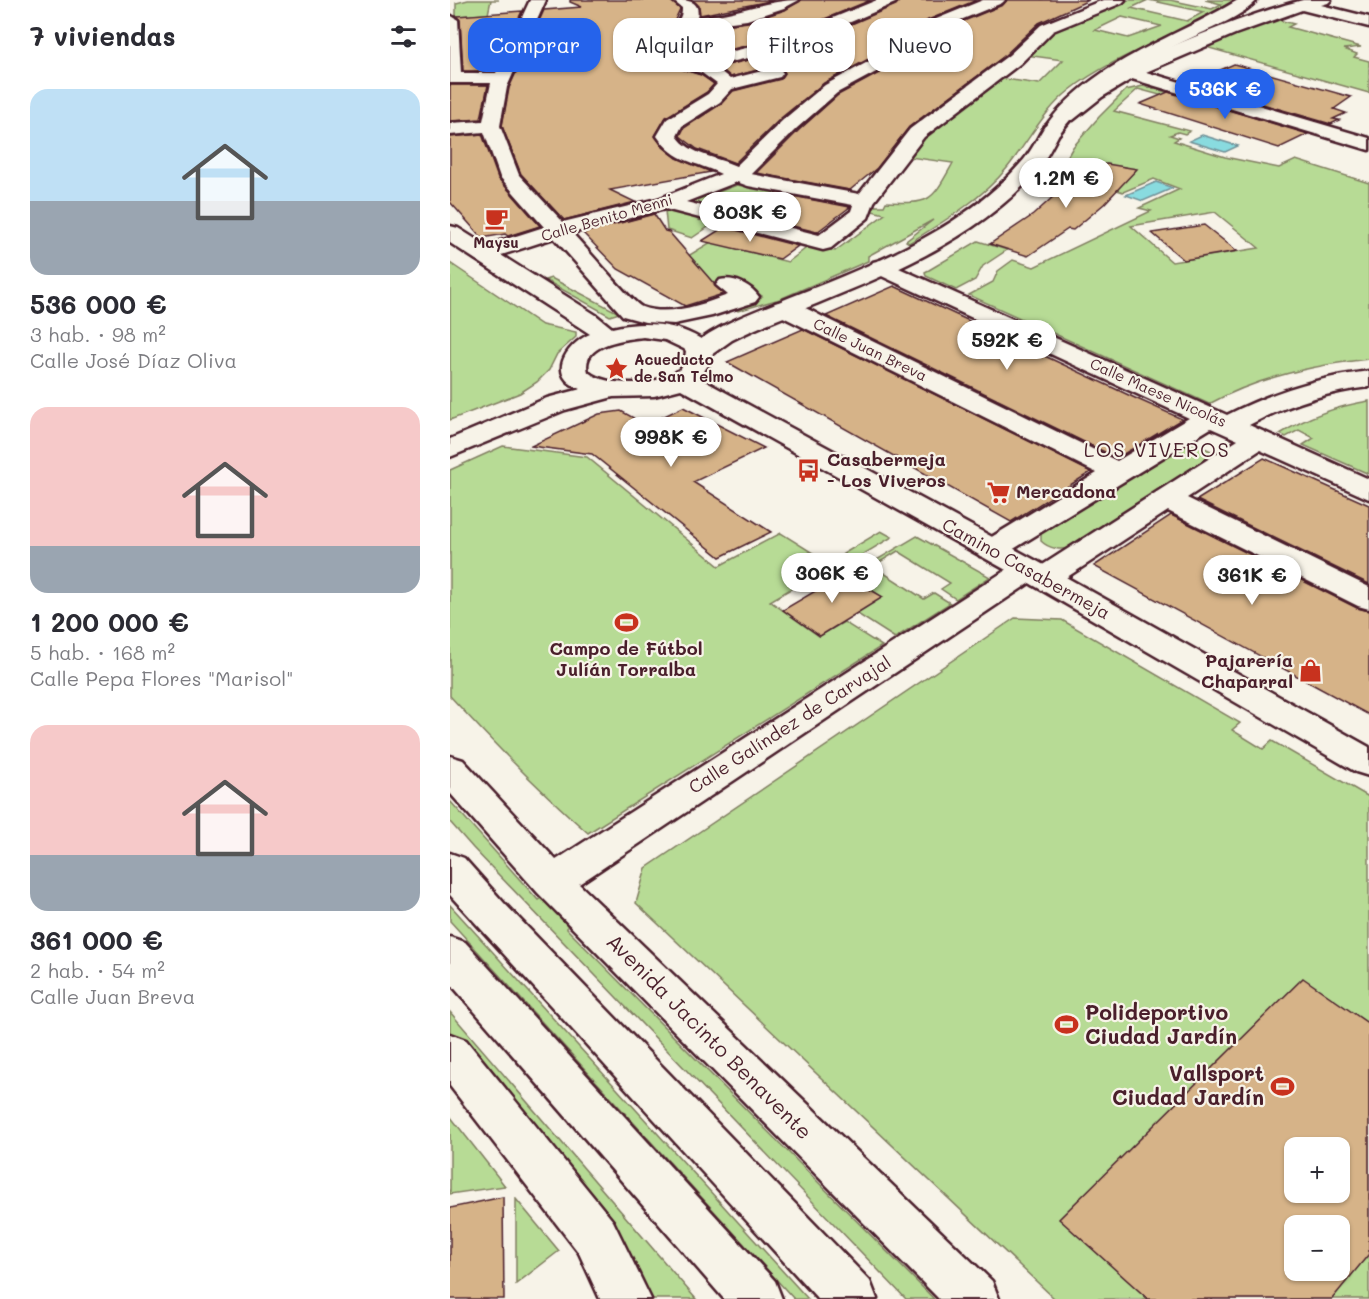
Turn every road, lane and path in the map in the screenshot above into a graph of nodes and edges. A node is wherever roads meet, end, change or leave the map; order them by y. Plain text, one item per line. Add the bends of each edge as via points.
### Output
1 (538, 0) edge
2 (680, 0) edge
3 (791, 0) edge
4 (890, 0) edge
5 (997, 0) edge
6 (1117, 0) edge
7 (1249, 0) edge
8 (1269, 0) edge
9 (1323, 0) edge
10 (1302, 4) junction
11 (690, 18) edge
12 (735, 18) edge
13 (450, 20) edge
14 (1369, 22) edge
15 (735, 56) edge
16 (709, 72) edge
17 (1122, 72) junction
18 (774, 74) dead end
19 (503, 78) junction
20 (726, 85) junction
21 (491, 126) junction
22 (450, 129) edge
23 (1369, 144) edge
24 (737, 174) junction
25 (864, 201) junction
26 (665, 203) junction
27 (558, 230) junction
28 (450, 233) edge
29 (483, 254) junction
30 (881, 267) junction
31 (728, 285) dead end
32 (783, 308) junction
33 (670, 333) junction
34 (607, 336) junction
35 (699, 352) junction
36 (573, 367) junction
37 (682, 379) junction
38 (1369, 379) edge
39 (609, 390) junction
40 (1220, 421) junction
41 (450, 432) edge
42 (1259, 439) junction
43 (450, 449) edge
44 (1119, 473) junction
45 (1369, 490) edge
46 (1166, 499) junction
47 (991, 550) junction
48 (1036, 574) junction
49 (1369, 599) edge
50 (1369, 763) edge
51 (450, 769) edge
52 (450, 868) edge
53 (552, 882) junction
54 (450, 954) edge
55 (450, 1053) edge
56 (626, 1299) edge
57 (758, 1299) edge
58 (852, 1299) edge
59 (974, 1299) edge

1 - 19 main road
2 - 11 main road via 690,6
3 - 12 main road
4 - 15 main road via 784,44
5 - 24 main road, Calle Benito Menni via 935,25 898,53 831,89
6 - 25 main road via 1047,28 1015,59 917,133
7 - 17 main road
8 - 17 main road
9 - 10 main road
10 - 14 main road
10 - 17 main road
13 - 19 main road via 453,78
16 - 20 main road via 722,78
17 - 23 main road
17 - 30 main road via 1062,112 1029,167 993,203
18 - 20 main road
19 - 21 main road
20 - 24 main road via 714,98 674,123 668,136 674,146 696,159
21 - 22 main road
21 - 27 main road via 510,177
24 - 25 main road via 748,180
24 - 26 main road, Calle Benito Menni
25 - 26 main road via 861,214 823,243
26 - 27 main road, Calle Benito Menni
27 - 29 main road, Calle Benito Menni
27 - 31 main road via 631,311 646,317 697,312 747,297
28 - 29 main road
29 - 34 main road
30 - 32 main road
30 - 40 main road, Calle Maese Nicolás
32 - 33 main road
32 - 35 main road via 718,338
32 - 44 main road, Calle Juan Breva
33 - 34 main road via 643,330
33 - 35 main road via 686,338
34 - 36 main road via 585,347 575,357
35 - 37 main road via 700,360
36 - 39 main road via 585,382
36 - 41 main road via 547,391
37 - 39 main road via 660,388
37 - 47 main road, Camino Casabermeja
38 - 40 main road via 1308,389
39 - 43 main road via 556,404
40 - 42 main road, Calle Maese Nicolás
40 - 44 main road
42 - 45 main road, Calle Maese Nicolás
42 - 46 main road, Calle Galíndez de Carvajal
44 - 47 main road
46 - 48 main road, Calle Galíndez de Carvajal
46 - 49 main road
47 - 48 main road, Camino Casabermeja
48 - 50 main road, Camino Casabermeja
48 - 53 main road, Calle Galíndez de Carvajal
51 - 53 main road, Avenida Jacinto Benavente
52 - 58 main road
53 - 59 main road, Avenida Jacinto Benavente
54 - 57 main road
55 - 56 main road via 596,1237

